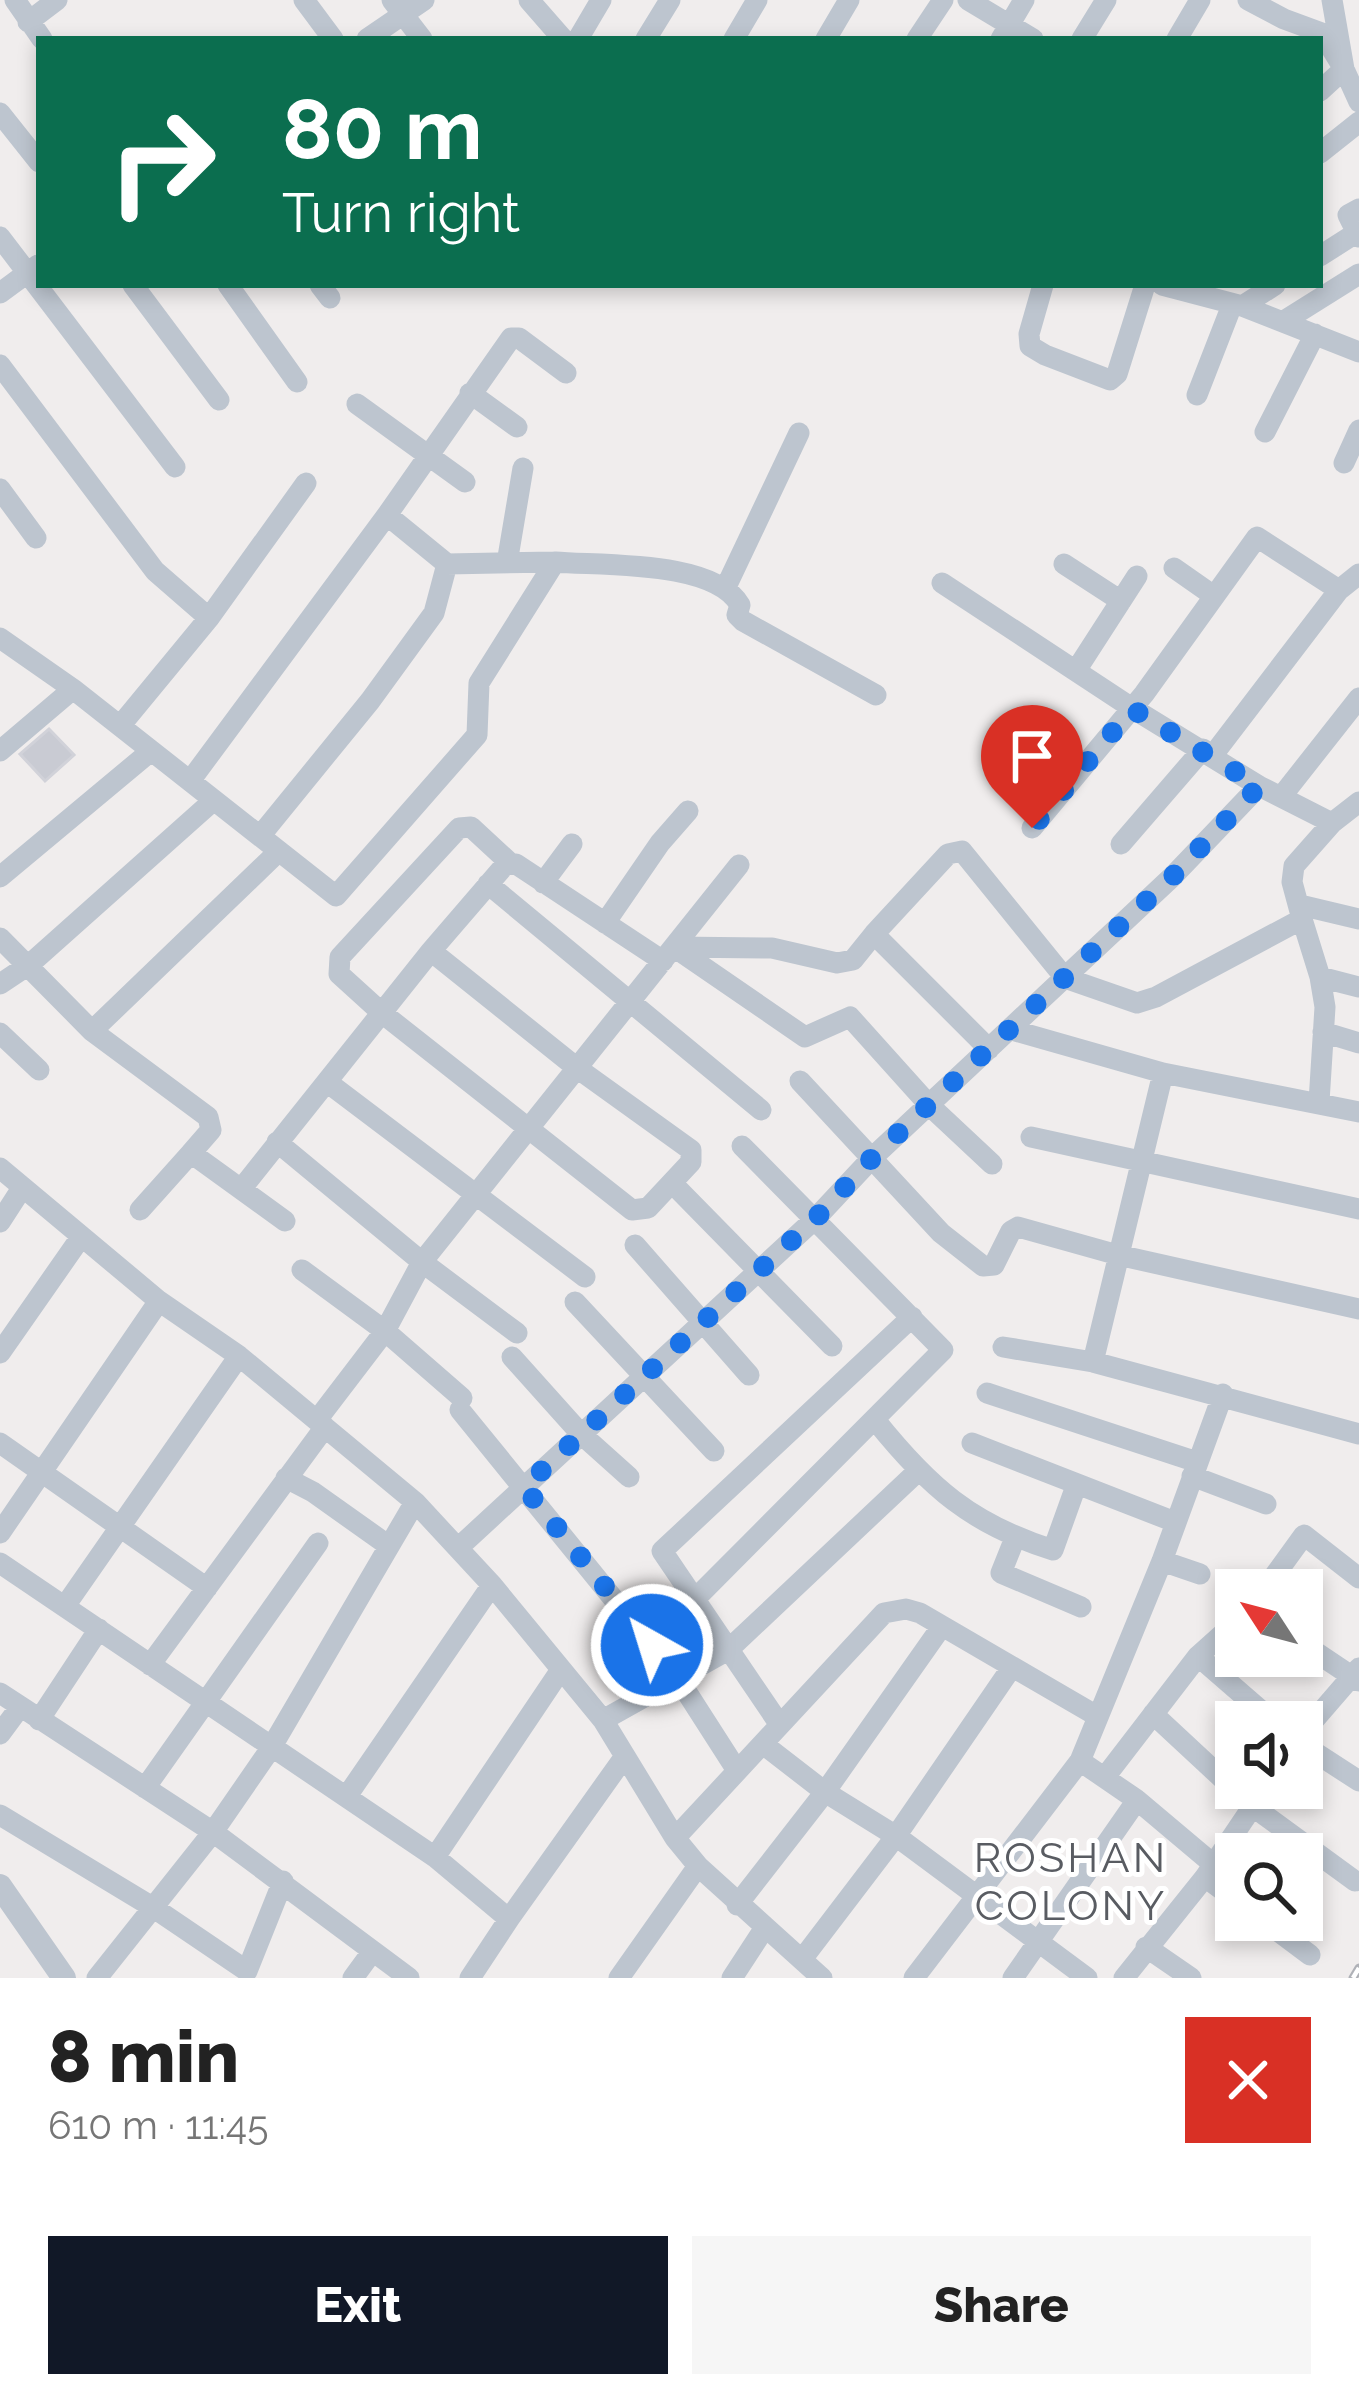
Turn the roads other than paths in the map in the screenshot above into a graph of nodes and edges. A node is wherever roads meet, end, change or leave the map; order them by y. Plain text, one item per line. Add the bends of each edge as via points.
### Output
1 (15, 0) edge
2 (58, 0) edge
3 (304, 0) edge
4 (424, 0) edge
5 (529, 0) edge
6 (601, 0) edge
7 (670, 0) edge
8 (757, 0) edge
9 (849, 0) edge
10 (943, 0) edge
11 (968, 0) edge
12 (1024, 0) edge
13 (1106, 0) edge
14 (1200, 0) edge
15 (1248, 0) edge
16 (1332, 0) edge
17 (398, 7) edge
18 (1278, 29) edge
19 (35, 30) edge
20 (1348, 30) edge
21 (1005, 32) edge
22 (331, 36) edge
23 (370, 36) edge
24 (420, 36) edge
25 (560, 36) edge
26 (580, 36) edge
27 (648, 36) edge
28 (736, 36) edge
29 (828, 36) edge
30 (919, 36) edge
31 (1084, 36) edge
32 (1179, 36) edge
33 (1344, 70) junction
34 (1323, 88) edge
35 (1359, 102) edge
36 (0, 113) edge
37 (1359, 122) edge
38 (1323, 151) edge
39 (36, 159) edge
40 (1359, 209) edge
41 (1357, 235) edge
42 (0, 237) edge
43 (1323, 254) edge
44 (33, 268) edge
45 (1359, 274) edge
46 (47, 288) edge
47 (135, 288) edge
48 (230, 288) edge
49 (1041, 288) edge
50 (1144, 288) edge
51 (1175, 288) edge
52 (1264, 288) edge
53 (0, 293) edge
54 (1222, 299) edge
55 (1284, 321) junction
56 (1315, 334) junction
57 (1359, 352) edge
58 (0, 365) edge
59 (566, 373) dead end
60 (297, 382) dead end
61 (470, 393) junction
62 (1197, 395) dead end
63 (219, 400) dead end
64 (357, 404) dead end
65 (517, 427) dead end
66 (1359, 430) edge
67 (1265, 432) dead end
68 (799, 433) dead end
69 (428, 455) junction
70 (1344, 464) dead end
71 (175, 467) dead end
72 (524, 468) dead end
73 (465, 482) dead end
74 (306, 483) dead end
75 (0, 489) edge
76 (387, 515) junction
77 (36, 538) dead end
78 (555, 562) junction
79 (507, 563) junction
80 (447, 564) junction
81 (1064, 565) dead end
82 (1174, 568) dead end
83 (1359, 574) edge
84 (1137, 576) dead end
85 (942, 583) dead end
86 (724, 589) junction
87 (1339, 590) junction
88 (1214, 596) junction
89 (1121, 602) junction
90 (208, 618) junction
91 (0, 638) edge
92 (1077, 669) junction
93 (73, 689) junction
94 (876, 695) dead end
95 (1359, 698) edge
96 (1132, 709) junction
97 (120, 726) junction
98 (0, 751) edge
99 (151, 751) junction
100 (1208, 752) junction
101 (190, 782) junction
102 (1259, 786) junction
103 (1281, 796) junction
104 (214, 800) junction
105 (1359, 802) edge
106 (688, 812) dead end
107 (1332, 824) junction
108 (1032, 828) dead end
109 (260, 836) junction
110 (572, 844) dead end
111 (1121, 844) dead end
112 (279, 851) junction
113 (510, 863) junction
114 (740, 865) dead end
115 (0, 877) edge
116 (543, 883) junction
117 (488, 884) junction
118 (1301, 912) junction
119 (1359, 920) edge
120 (605, 923) junction
121 (874, 934) junction
122 (0, 938) edge
123 (430, 951) junction
124 (669, 954) junction
125 (30, 964) junction
126 (1320, 977) junction
127 (1065, 978) junction
128 (0, 984) edge
129 (1359, 987) edge
130 (630, 1002) junction
131 (382, 1013) junction
132 (1012, 1030) junction
133 (92, 1031) junction
134 (0, 1033) edge
135 (1323, 1033) junction
136 (1359, 1043) edge
137 (989, 1049) junction
138 (578, 1068) junction
139 (39, 1070) dead end
140 (1163, 1073) junction
141 (800, 1081) dead end
142 (327, 1082) junction
143 (1319, 1102) junction
144 (930, 1106) junction
145 (760, 1110) dead end
146 (1359, 1112) edge
147 (529, 1129) junction
148 (1030, 1137) dead end
149 (277, 1142) junction
150 (742, 1146) dead end
151 (191, 1153) junction
152 (873, 1157) junction
153 (992, 1164) dead end
154 (1143, 1164) junction
155 (0, 1168) edge
156 (673, 1184) junction
157 (22, 1188) junction
158 (242, 1188) junction
159 (475, 1196) junction
160 (140, 1210) dead end
161 (1359, 1210) edge
162 (816, 1218) junction
163 (285, 1221) dead end
164 (0, 1222) edge
165 (81, 1237) junction
166 (635, 1245) dead end
167 (1118, 1255) junction
168 (422, 1262) junction
169 (302, 1270) dead end
170 (759, 1270) junction
171 (585, 1277) dead end
172 (158, 1301) junction
173 (575, 1302) dead end
174 (1359, 1309) edge
175 (912, 1316) junction
176 (703, 1323) junction
177 (385, 1331) junction
178 (517, 1333) dead end
179 (832, 1346) dead end
180 (1003, 1347) dead end
181 (0, 1354) edge
182 (239, 1356) junction
183 (512, 1357) dead end
184 (1093, 1362) junction
185 (644, 1376) junction
186 (749, 1376) dead end
187 (987, 1393) dead end
188 (1223, 1394) junction
189 (876, 1421) junction
190 (321, 1423) junction
191 (581, 1434) junction
192 (1359, 1434) edge
193 (0, 1443) edge
194 (972, 1443) dead end
195 (714, 1451) dead end
196 (1194, 1469) junction
197 (42, 1471) junction
198 (917, 1472) junction
199 (628, 1477) dead end
200 (286, 1478) junction
201 (1076, 1486) junction
202 (524, 1487) junction
203 (415, 1502) junction
204 (1266, 1504) dead end
205 (1175, 1522) junction
206 (120, 1524) junction
207 (0, 1533) edge
208 (1015, 1538) junction
209 (318, 1543) dead end
210 (389, 1546) junction
211 (458, 1548) junction
212 (1162, 1561) junction
213 (0, 1563) edge
214 (1355, 1566) edge
215 (1279, 1569) edge
216 (1200, 1574) dead end
217 (492, 1585) junction
218 (207, 1588) junction
219 (695, 1599) junction
220 (65, 1606) junction
221 (1082, 1606) dead end
222 (942, 1627) junction
223 (99, 1629) junction
224 (1215, 1641) edge
225 (728, 1650) junction
226 (1323, 1655) edge
227 (1198, 1656) junction
228 (150, 1665) junction
229 (1012, 1667) junction
230 (560, 1671) junction
231 (1356, 1675) edge
232 (677, 1677) junction
233 (0, 1693) edge
234 (1250, 1701) edge
235 (205, 1705) junction
236 (20, 1707) junction
237 (1323, 1711) edge
238 (1153, 1714) junction
239 (1097, 1716) junction
240 (39, 1720) junction
241 (603, 1720) junction
242 (780, 1725) junction
243 (0, 1734) edge
244 (763, 1744) junction
245 (271, 1748) junction
246 (625, 1756) junction
247 (1323, 1758) edge
248 (1080, 1761) junction
249 (1215, 1763) edge
250 (736, 1769) junction
251 (1105, 1778) junction
252 (1359, 1781) edge
253 (145, 1788) junction
254 (825, 1792) junction
255 (347, 1796) junction
256 (1137, 1800) junction
257 (1250, 1809) edge
258 (1272, 1809) edge
259 (0, 1815) edge
260 (213, 1832) junction
261 (896, 1836) junction
262 (675, 1838) junction
263 (435, 1857) junction
264 (698, 1866) junction
265 (1209, 1870) junction
266 (1215, 1877) edge
267 (283, 1881) junction
268 (1355, 1881) dead end
269 (1, 1890) edge
270 (977, 1895) junction
271 (737, 1905) junction
272 (154, 1908) junction
273 (508, 1918) junction
274 (764, 1928) junction
275 (1037, 1941) junction
276 (1291, 1941) edge
277 (1146, 1947) junction
278 (372, 1952) junction
279 (1310, 1955) dead end
280 (803, 1958) junction
281 (244, 1974) edge
282 (60, 1976) edge
283 (97, 1978) edge
284 (353, 1978) edge
285 (409, 1978) edge
286 (470, 1978) edge
287 (620, 1978) edge
288 (732, 1978) edge
289 (822, 1978) edge
290 (914, 1978) edge
291 (1013, 1978) edge
292 (1087, 1978) edge
293 (1124, 1978) edge
294 (1191, 1978) edge

1 - 19 street
2 - 19 street
3 - 22 street
4 - 17 street
5 - 25 street
6 - 26 street
7 - 27 street
8 - 28 street
9 - 29 street
10 - 30 street
11 - 21 street
12 - 21 street
13 - 31 street
14 - 32 street
15 - 18 street
16 - 20 street
17 - 23 street
17 - 24 street
18 - 33 street via 1322,33
20 - 33 street
33 - 34 street
33 - 35 street
36 - 39 street
37 - 38 street
40 - 41 street via 1348,214
41 - 43 street
42 - 44 street
44 - 53 street
45 - 55 street
46 - 71 street
47 - 63 street
48 - 60 street
49 - 50 street via 1030,346 1110,380
51 - 54 street
52 - 54 street
54 - 55 street
54 - 62 street
55 - 56 street
56 - 57 street
56 - 67 street
58 - 90 street via 155,571
59 - 61 street via 511,338
61 - 65 street
61 - 69 street
64 - 69 street
66 - 70 street
68 - 86 street
69 - 73 street
69 - 76 street
72 - 79 street
74 - 90 street
75 - 77 street
76 - 80 street
76 - 101 street
78 - 79 street
78 - 86 street via 680,571
78 - 112 street via 479,683 477,735 336,896
79 - 80 street
80 - 109 street via 434,613
81 - 89 street
82 - 88 street
83 - 87 street
84 - 89 street
85 - 92 street
86 - 94 street via 743,621
87 - 88 street via 1257,537
87 - 100 street
88 - 96 street
89 - 92 street
90 - 97 street
91 - 93 street
92 - 96 street
93 - 97 street
93 - 98 street
95 - 103 street
96 - 100 street
96 - 108 street
97 - 99 street
99 - 101 street
99 - 115 street
100 - 102 street
100 - 111 street
101 - 104 street
102 - 103 street
102 - 127 street
103 - 107 street
104 - 109 street
104 - 125 street
105 - 107 street
106 - 120 street
107 - 118 street via 1294,866
109 - 112 street
110 - 116 street
112 - 133 street
113 - 116 street
113 - 117 street
113 - 131 street via 471,827 459,828 340,957 339,974
114 - 124 street
116 - 120 street
117 - 123 street
117 - 130 street
118 - 119 street
118 - 126 street
118 - 127 street via 1156,998 1137,1003
120 - 124 street
121 - 124 street via 853,960 837,963 772,948
121 - 127 street via 948,854 962,851
121 - 137 street
122 - 125 street
123 - 131 street
123 - 138 street
124 - 130 street
124 - 144 street via 805,1037 850,1017
125 - 128 street
125 - 133 street
126 - 129 street
126 - 135 street
127 - 132 street
130 - 138 street
130 - 145 street
131 - 142 street
131 - 147 street
132 - 137 street
132 - 140 street
133 - 151 street via 208,1117 211,1130
134 - 139 street
135 - 136 street
135 - 143 street
137 - 144 street
138 - 147 street
138 - 156 street via 692,1150
140 - 143 street
140 - 154 street
141 - 152 street
142 - 149 street
142 - 159 street
143 - 146 street
144 - 152 street
144 - 153 street
147 - 156 street via 638,1212
147 - 159 street
148 - 154 street
149 - 158 street
149 - 168 street
150 - 162 street
151 - 158 street
151 - 160 street
152 - 162 street
152 - 167 street via 982,1266 994,1265 1018,1227
154 - 161 street
154 - 167 street
155 - 157 street
156 - 170 street
157 - 164 street
157 - 165 street
158 - 163 street
159 - 168 street
159 - 171 street
162 - 170 street
162 - 175 street
165 - 172 street
165 - 181 street
166 - 176 street
167 - 174 street
167 - 184 street
168 - 177 street
168 - 178 street
169 - 177 street
170 - 176 street
170 - 179 street
172 - 182 street
172 - 197 street
173 - 185 street
175 - 189 street via 943,1350
175 - 219 street via 662,1550
176 - 185 street
176 - 186 street
177 - 190 street
177 - 202 street via 461,1404
180 - 184 street
182 - 190 street
182 - 206 street
183 - 191 street
184 - 188 street
185 - 191 street
185 - 195 street
187 - 196 street
188 - 192 street
188 - 196 street
189 - 198 street
189 - 219 street
190 - 200 street
190 - 203 street
191 - 199 street
191 - 202 street
193 - 197 street
194 - 201 street
196 - 204 street
196 - 205 street
197 - 206 street
197 - 207 street
198 - 208 street via 962,1510
198 - 225 street
200 - 210 street
200 - 218 street
201 - 205 street
201 - 208 street via 1053,1550
202 - 211 street
202 - 232 street
203 - 210 street
203 - 211 street
205 - 212 street
206 - 218 street
206 - 220 street
208 - 221 street via 1000,1573
209 - 235 street
210 - 245 street
211 - 217 street
212 - 216 street
212 - 239 street
213 - 220 street
214 - 215 street via 1304,1535
217 - 230 street
217 - 255 street
218 - 228 street
219 - 225 street
220 - 223 street
222 - 229 street
222 - 242 street via 907,1609 884,1612
222 - 254 street
223 - 228 street
223 - 240 street
224 - 227 street
225 - 232 street
225 - 242 street
226 - 231 street
227 - 234 street
227 - 238 street
228 - 235 street
229 - 239 street
229 - 261 street
230 - 241 street
230 - 263 street
231 - 237 street
232 - 241 street
232 - 250 street
233 - 236 street
235 - 245 street
235 - 253 street
236 - 240 street
236 - 243 street
238 - 249 street
238 - 251 street
239 - 248 street
240 - 253 street
241 - 246 street
242 - 244 street
244 - 250 street
244 - 254 street
245 - 255 street
245 - 260 street
246 - 262 street
246 - 273 street
247 - 252 street
248 - 251 street
248 - 270 street
250 - 262 street
251 - 256 street
253 - 260 street
254 - 261 street
254 - 271 street
255 - 263 street
256 - 265 street
256 - 275 street
257 - 265 street
258 - 268 street
259 - 272 street
260 - 267 street
260 - 272 street
261 - 270 street
261 - 280 street
262 - 264 street
263 - 273 street
264 - 271 street
264 - 287 street
265 - 266 street
265 - 277 street
267 - 278 street
267 - 281 street
269 - 282 street
270 - 275 street
270 - 290 street
271 - 274 street
272 - 281 street
272 - 283 street
273 - 286 street
274 - 280 street
274 - 288 street
275 - 291 street
275 - 292 street
276 - 279 street
277 - 293 street
277 - 294 street
278 - 284 street
278 - 285 street
280 - 289 street

